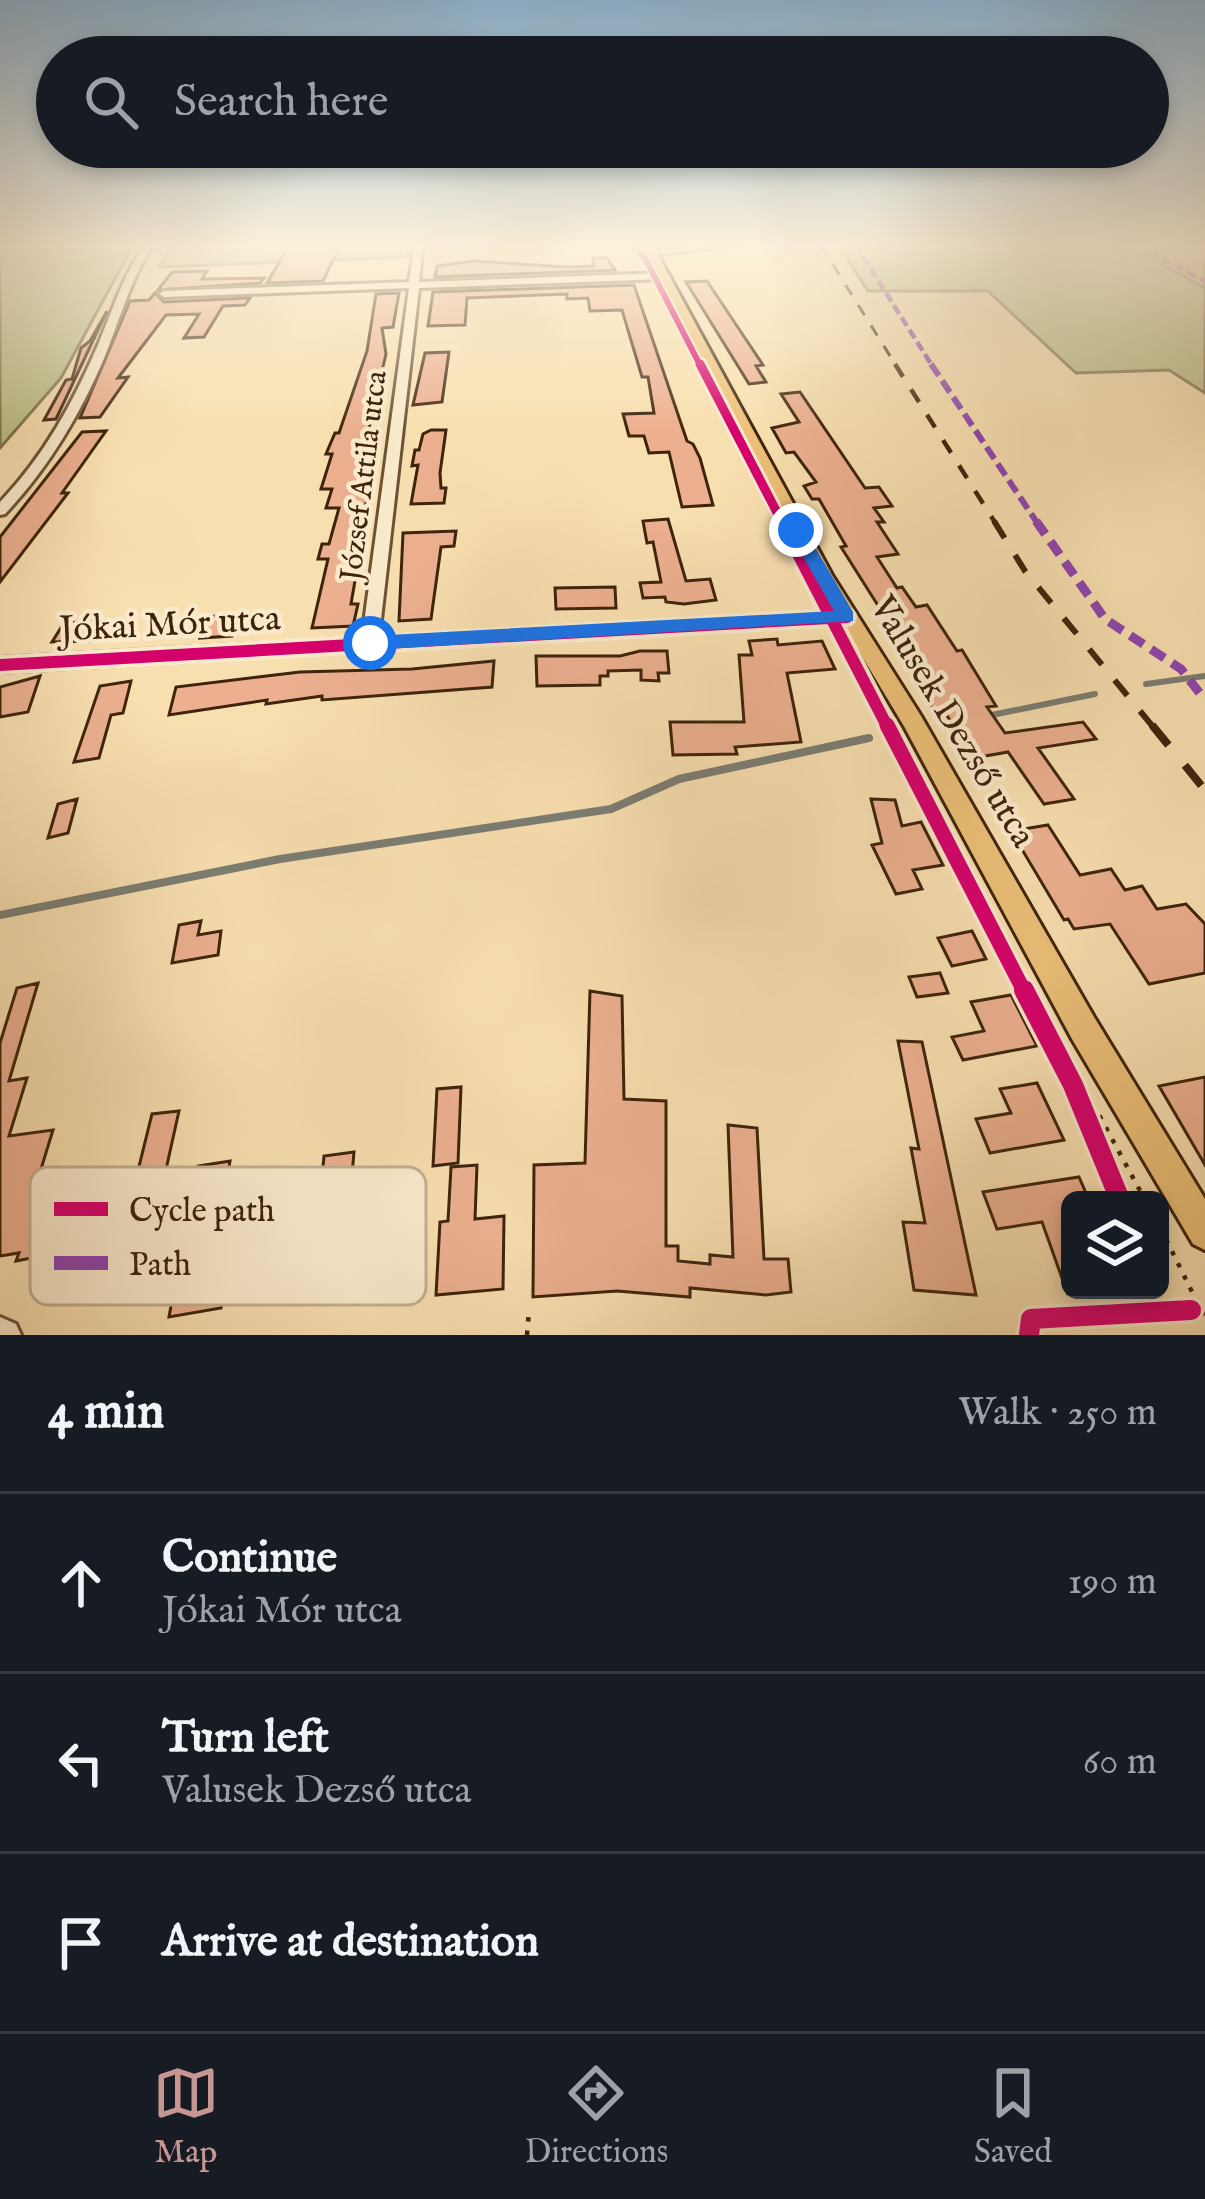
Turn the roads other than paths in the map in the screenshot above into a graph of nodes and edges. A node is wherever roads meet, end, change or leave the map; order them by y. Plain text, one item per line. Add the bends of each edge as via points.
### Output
1 (120, 306) edge
2 (412, 306) edge
3 (686, 306) edge
4 (0, 511) edge
5 (847, 617) junction
6 (370, 643) junction
7 (0, 665) edge
8 (1205, 1232) edge

1 - 4 street via 56,446
2 - 6 street, József Attila utca
3 - 5 main road, Valusek Dezső utca
5 - 6 street, Jókai Mór utca
5 - 8 main road, Valusek Dezső utca
6 - 7 street, Jókai Mór utca

